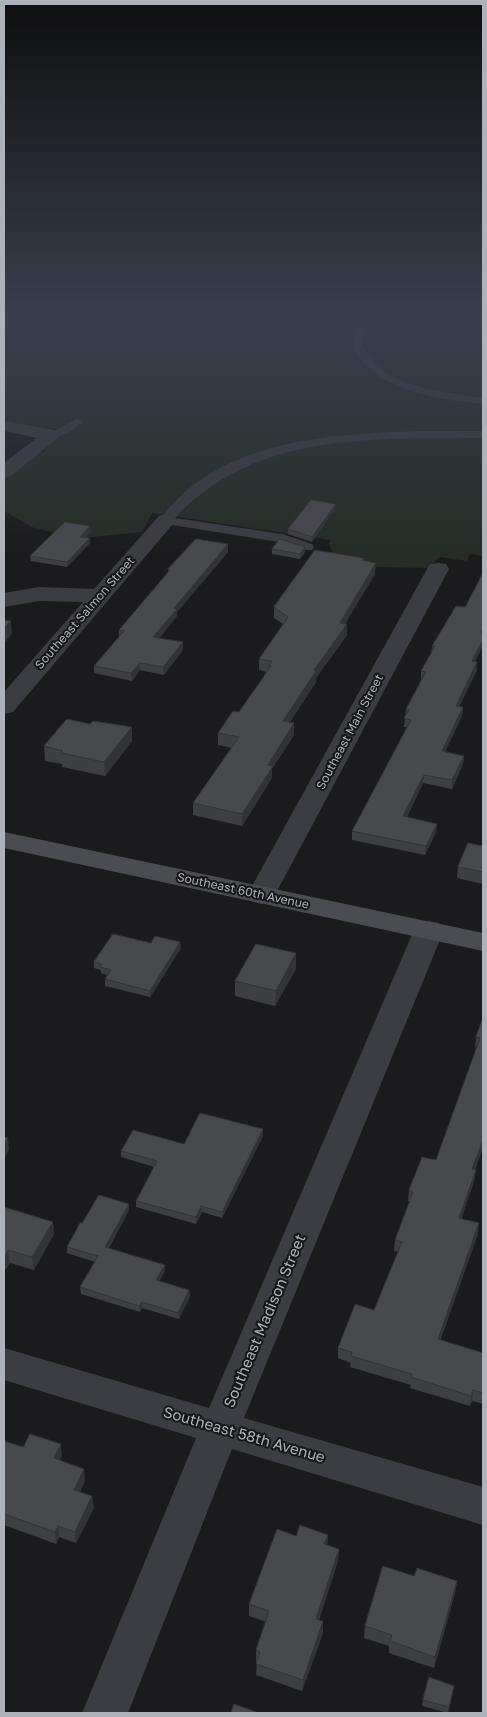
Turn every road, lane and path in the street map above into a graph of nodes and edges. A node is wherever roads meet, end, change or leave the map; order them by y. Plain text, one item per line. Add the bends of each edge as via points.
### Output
1 (440, 394) edge
2 (483, 401) edge
3 (77, 422) dead end
4 (4, 426) edge
5 (52, 435) junction
6 (483, 435) edge
7 (4, 472) edge
8 (166, 520) junction
9 (307, 547) edge
10 (438, 569) dead end
11 (101, 596) junction
12 (4, 600) edge
13 (4, 706) edge
14 (4, 840) edge
15 (262, 895) junction
16 (429, 930) junction
17 (483, 942) edge
18 (4, 1364) edge
19 (220, 1428) junction
20 (483, 1506) edge
21 (105, 1713) edge

1 - 2 lane
3 - 5 lane
4 - 5 street
5 - 7 street
6 - 8 lane via 373,436 315,443 269,454 217,475
8 - 9 lane via 282,538
8 - 11 street, Southeast Salmon Street
10 - 15 street, Southeast Main Street
11 - 12 street via 39,594
11 - 13 street, Southeast Salmon Street
14 - 15 main road, Southeast 60th Avenue
15 - 16 main road, Southeast 60th Avenue
16 - 17 main road, Southeast 60th Avenue
16 - 19 street, Southeast Madison Street
18 - 19 street, Southeast 58th Avenue
19 - 20 street, Southeast 58th Avenue
19 - 21 street, Southeast Madison Street

